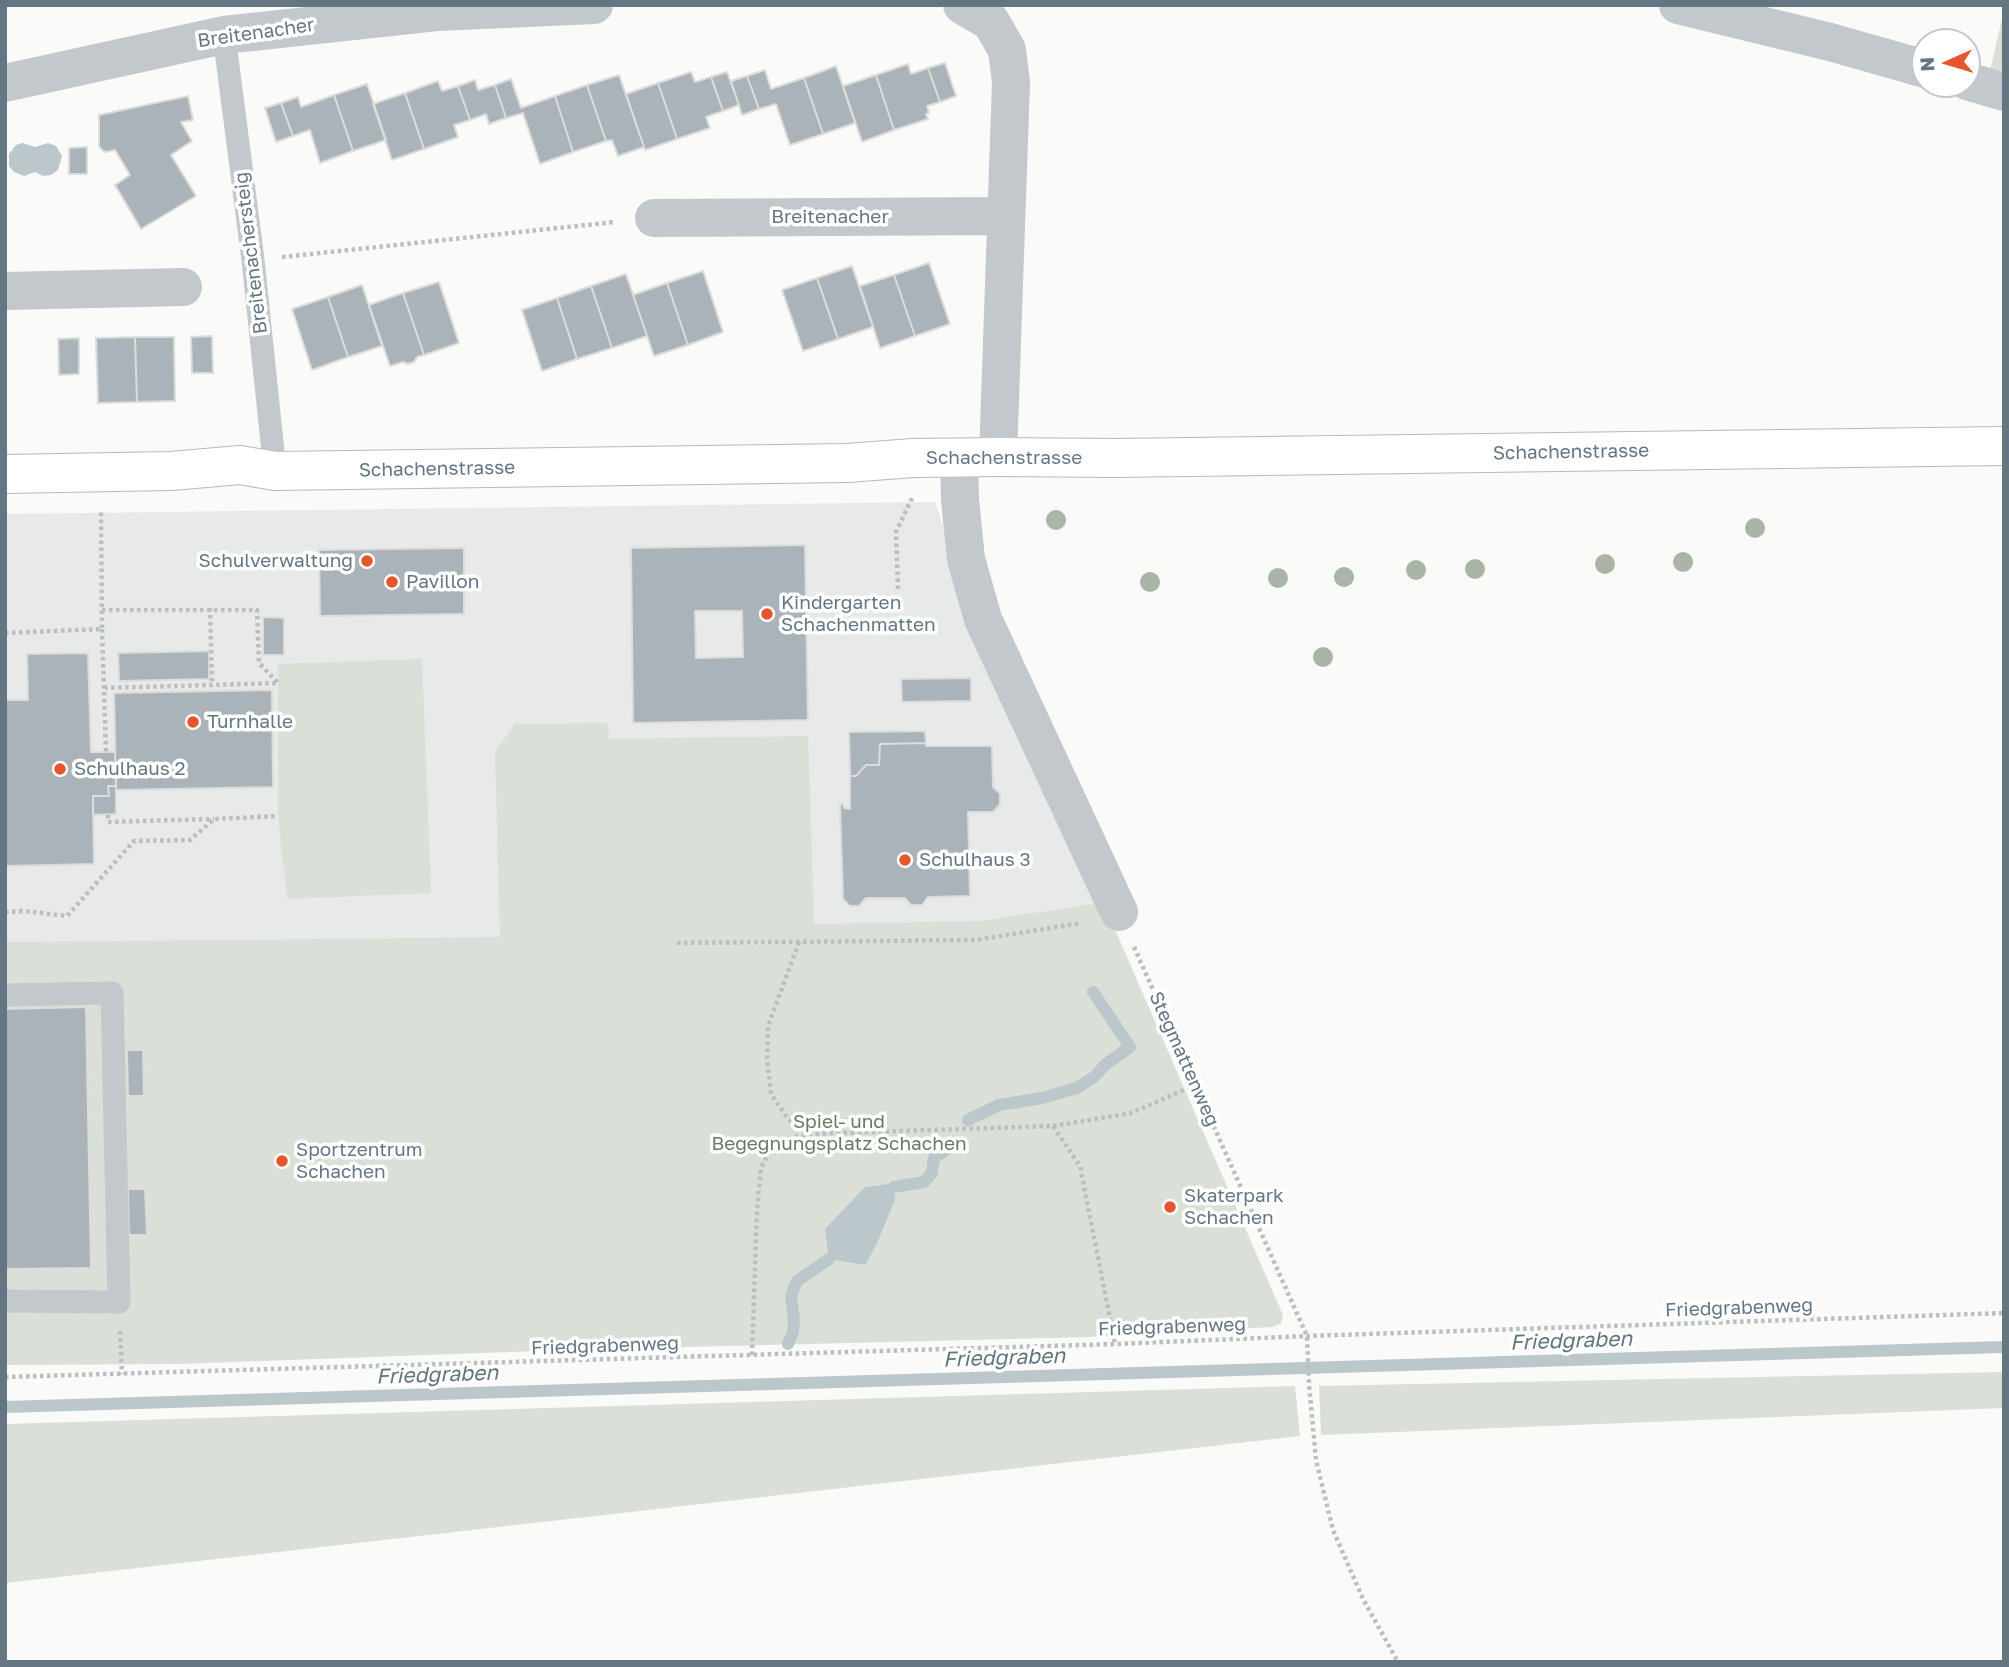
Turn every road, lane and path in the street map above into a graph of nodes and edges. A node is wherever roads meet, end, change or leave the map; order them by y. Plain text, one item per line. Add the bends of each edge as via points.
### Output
1 (594, 5) edge
2 (962, 5) edge
3 (1678, 5) edge
4 (224, 34) junction
5 (1911, 65) edge
6 (5, 83) edge
7 (1981, 85) edge
8 (2004, 92) edge
9 (1006, 216) junction
10 (654, 218) joint
11 (253, 260) junction
12 (183, 287) dead end
13 (5, 290) edge
14 (2004, 446) edge
15 (998, 457) junction
16 (959, 458) junction
17 (275, 471) junction
18 (5, 474) edge
19 (914, 489) dead end
20 (101, 503) dead end
21 (898, 589) dead end
22 (210, 608) junction
23 (102, 610) junction
24 (102, 629) junction
25 (5, 633) edge
26 (212, 685) junction
27 (105, 688) junction
28 (106, 752) dead end
29 (108, 814) dead end
30 (278, 816) dead end
31 (215, 819) junction
32 (5, 912) edge
33 (1119, 912) junction
34 (799, 942) junction
35 (677, 943) dead end
36 (5, 995) edge
37 (1195, 1086) junction
38 (1053, 1126) junction
39 (808, 1134) junction
40 (5, 1301) edge
41 (119, 1302) junction
42 (2004, 1313) edge
43 (1307, 1336) junction
44 (1115, 1344) junction
45 (752, 1355) junction
46 (122, 1374) junction
47 (5, 1377) edge
48 (1398, 1662) edge

1 - 4 street, Breitenacher via 437,12
2 - 9 street via 991,22 1007,51 1012,82
3 - 5 street
4 - 6 street, Breitenacher
4 - 11 lane, Breitenachersteig
7 - 8 street
9 - 10 street, Breitenacher
9 - 15 street
10 - 11 path
11 - 17 lane, Breitenachersteig
12 - 13 street
14 - 15 street, Schachenstrasse
15 - 16 street, Schachenstrasse
16 - 17 street, Schachenstrasse
16 - 33 street via 966,559 983,618
17 - 18 street, Schachenstrasse via 240,465
19 - 21 path via 896,532
20 - 23 path
22 - 23 path
22 - 26 path
22 - 26 path via 257,610 258,663 278,683
23 - 24 path
24 - 25 path
24 - 27 path
26 - 27 path
27 - 28 path
29 - 31 path via 108,822
30 - 31 path
31 - 32 path via 190,840 134,841 67,916
33 - 34 path via 1077,924 976,940
33 - 37 path, Stegmattenweg
34 - 35 path
34 - 39 path via 768,1026 767,1059 771,1094 788,1119
36 - 41 lane via 111,993
37 - 38 path via 1131,1113
37 - 43 path, Stegmattenweg
38 - 39 path
38 - 44 path via 1080,1166
39 - 45 path via 775,1142 761,1168
40 - 41 lane
41 - 46 path
42 - 43 path, Friedgrabenweg
43 - 44 path, Friedgrabenweg
43 - 48 path, Stegmattenweg via 1316,1460 1333,1530 1363,1599
44 - 45 path, Friedgrabenweg
45 - 46 path, Friedgrabenweg
46 - 47 path, Friedgrabenweg

